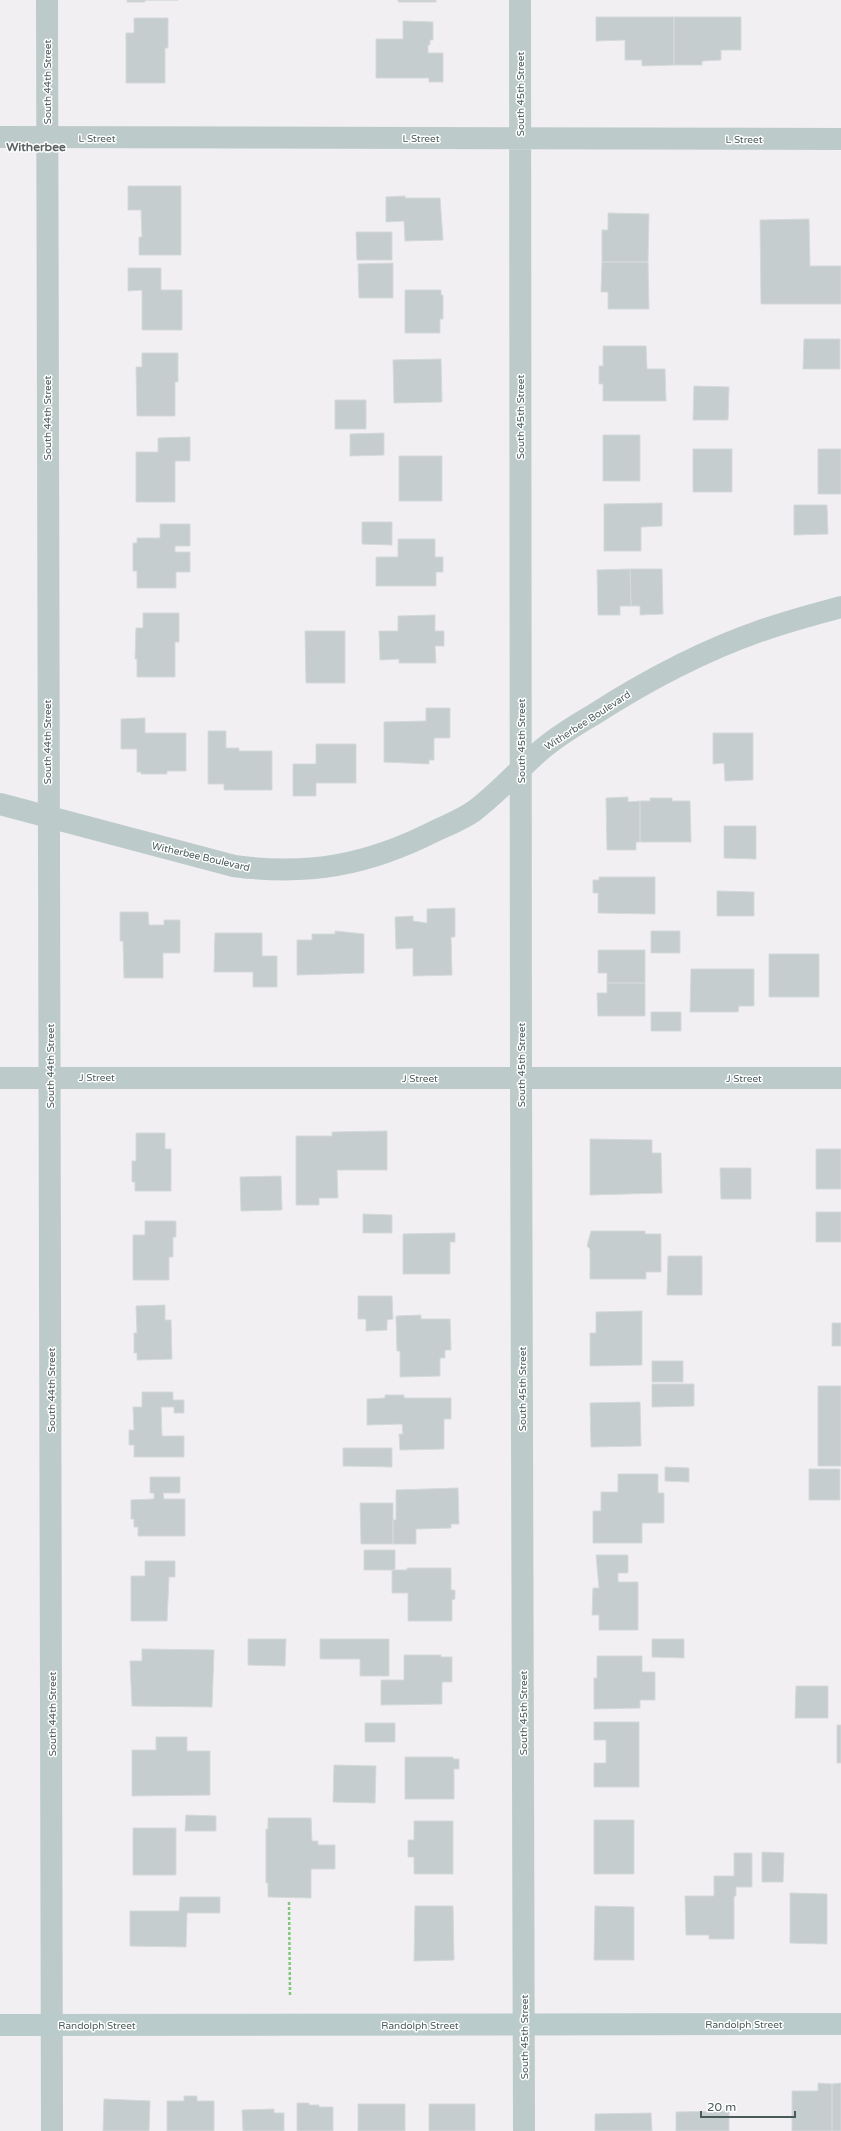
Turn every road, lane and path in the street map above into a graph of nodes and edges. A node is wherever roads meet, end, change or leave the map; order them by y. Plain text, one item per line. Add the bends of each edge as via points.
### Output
1 (46, 0) edge
2 (520, 0) edge
3 (0, 137) edge
4 (47, 138) junction
5 (520, 138) junction
6 (841, 139) edge
7 (841, 607) edge
8 (522, 768) junction
9 (0, 804) edge
10 (47, 817) junction
11 (50, 1077) junction
12 (0, 1078) edge
13 (520, 1078) junction
14 (841, 1078) edge
15 (288, 1902) dead end
16 (290, 1998) dead end
17 (524, 2024) junction
18 (841, 2024) edge
19 (0, 2025) edge
20 (52, 2025) junction
21 (52, 2131) edge
22 (524, 2131) edge

1 - 4 street, South 44th Street
2 - 5 street, South 45th Street
3 - 4 street, L Street
4 - 5 street, L Street
4 - 10 street, South 44th Street
5 - 6 street, L Street
5 - 8 street, South 45th Street
7 - 8 street, Witherbee Boulevard via 751,634 658,676 560,736
8 - 10 street, Witherbee Boulevard via 472,812 425,836 383,855 315,869 263,870 234,866
8 - 13 street, South 45th Street
9 - 10 street, Witherbee Boulevard
10 - 11 street, South 44th Street
11 - 12 street, J Street
11 - 13 street, J Street
11 - 20 street, South 44th Street
13 - 14 street, J Street
13 - 17 street, South 45th Street
15 - 16 path
17 - 18 main road, Randolph Street
17 - 20 main road, Randolph Street
17 - 22 street, South 45th Street
19 - 20 main road, Randolph Street
20 - 21 street, South 44th Street

